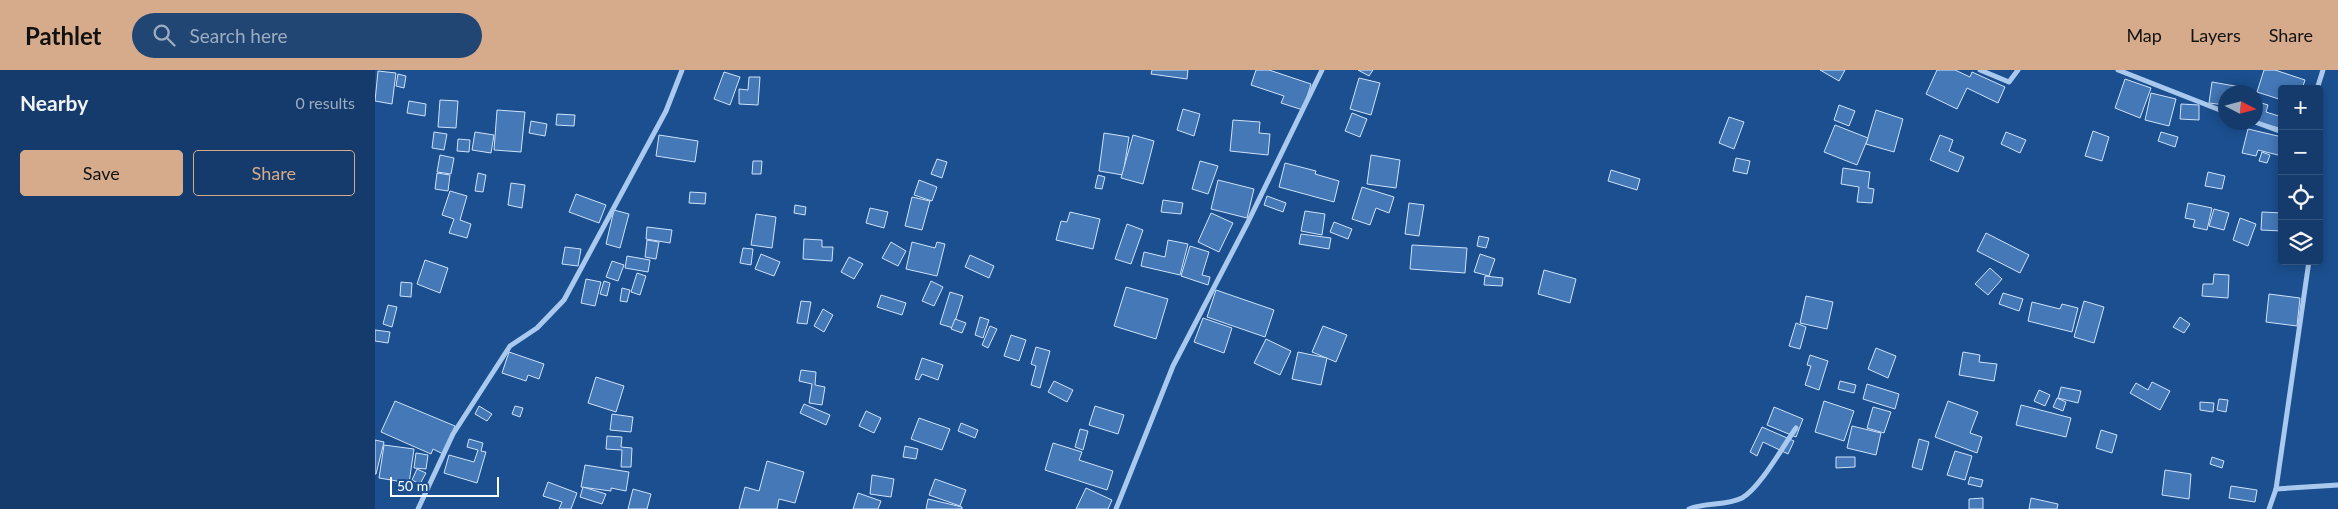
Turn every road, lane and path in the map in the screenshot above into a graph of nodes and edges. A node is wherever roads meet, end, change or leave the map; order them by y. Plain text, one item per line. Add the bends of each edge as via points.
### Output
1 (682, 70) edge
2 (1322, 70) edge
3 (1980, 70) edge
4 (2018, 70) edge
5 (2118, 70) edge
6 (2323, 70) edge
7 (2318, 85) edge
8 (2218, 109) edge
9 (2263, 125) edge
10 (2278, 131) edge
11 (2308, 265) edge
12 (1796, 428) dead end
13 (2338, 485) edge
14 (2276, 488) junction
15 (418, 509) edge
16 (1116, 509) edge
17 (1689, 509) edge
18 (2269, 509) edge

1 - 15 street via 666,111 564,300 537,328 510,346 453,434
2 - 16 street via 1173,366
3 - 4 street via 2009,82
5 - 8 street
6 - 7 street
9 - 10 street
11 - 14 street
12 - 17 street via 1754,488 1742,498
13 - 14 street
14 - 18 street

